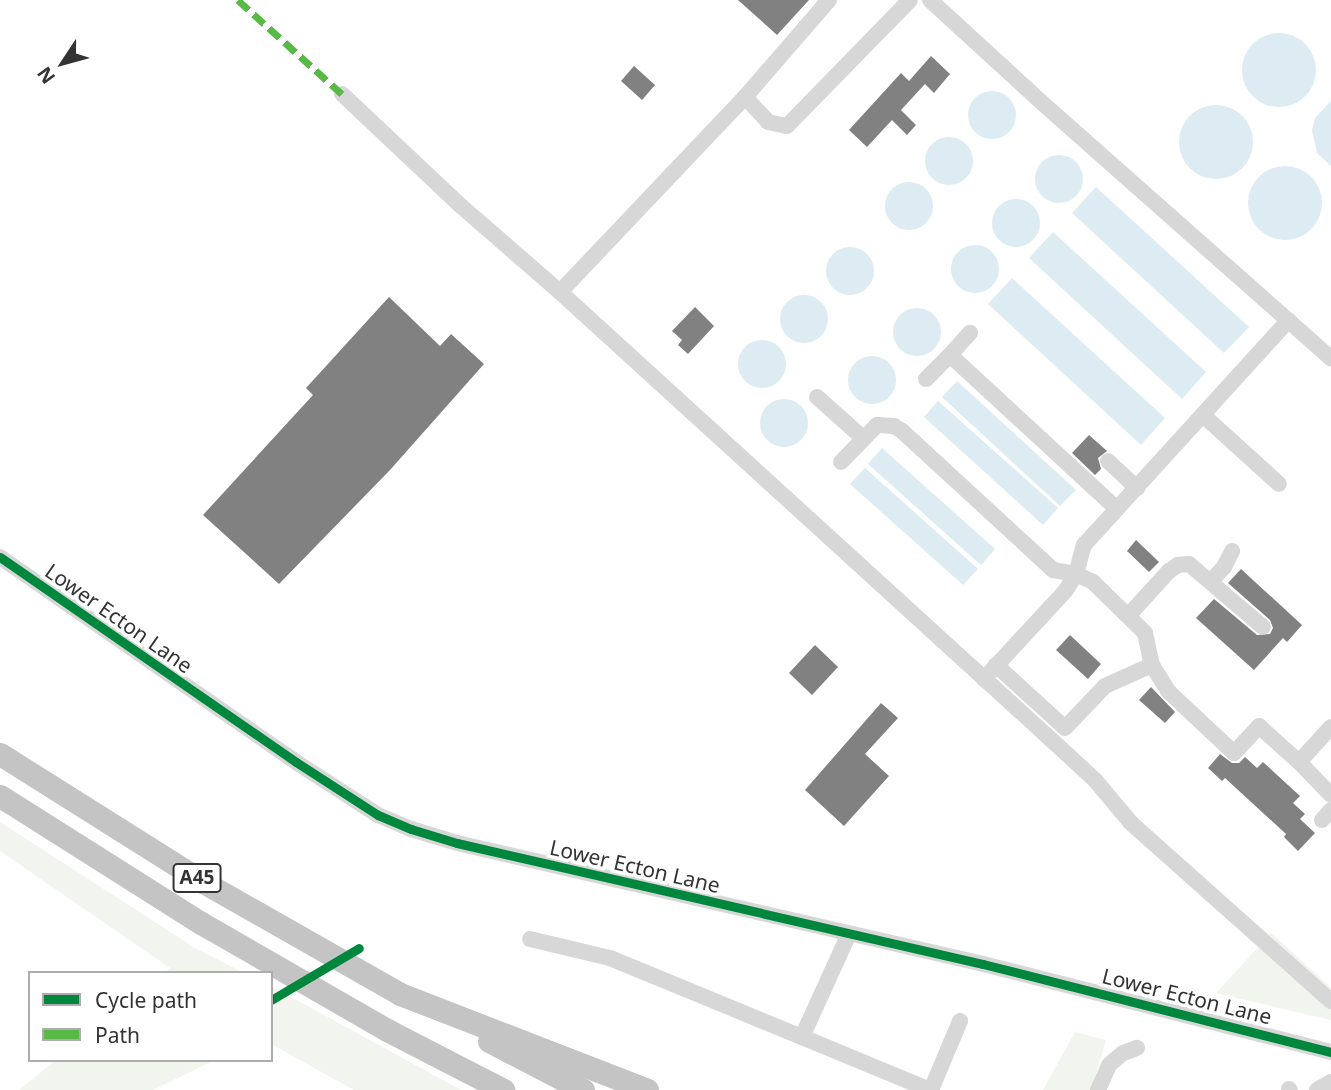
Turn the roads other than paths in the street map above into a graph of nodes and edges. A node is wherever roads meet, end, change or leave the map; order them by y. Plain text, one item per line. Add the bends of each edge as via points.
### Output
1 (829, 0) edge
2 (910, 0) edge
3 (930, 0) edge
4 (342, 94) dead end
5 (745, 97) junction
6 (560, 292) junction
7 (1289, 320) junction
8 (970, 333) dead end
9 (950, 355) junction
10 (1331, 358) edge
11 (926, 379) dead end
12 (817, 397) dead end
13 (1204, 416) junction
14 (863, 438) junction
15 (1108, 461) dead end
16 (841, 462) dead end
17 (1279, 484) dead end
18 (1137, 488) junction
19 (1117, 509) junction
20 (1232, 551) dead end
21 (0, 557) edge
22 (1076, 574) junction
23 (1211, 581) junction
24 (1128, 616) junction
25 (1263, 627) dead end
26 (996, 665) junction
27 (1152, 665) junction
28 (984, 679) junction
29 (1331, 727) edge
30 (0, 754) edge
31 (1299, 762) junction
32 (1331, 795) edge
33 (0, 796) edge
34 (849, 934) junction
35 (530, 939) dead end
36 (400, 994) junction
37 (1331, 1001) edge
38 (960, 1021) dead end
39 (802, 1037) junction
40 (1137, 1048) dead end
41 (1331, 1052) edge
42 (1331, 1082) edge
43 (503, 1090) edge
44 (583, 1090) edge
45 (647, 1090) edge
46 (931, 1090) edge
47 (1098, 1090) edge
48 (1317, 1090) edge

1 - 5 street
2 - 5 street via 788,126 768,122
3 - 7 street
4 - 6 street
5 - 6 street
6 - 28 street
7 - 10 street
7 - 13 street
8 - 9 street
9 - 11 street
9 - 19 street
12 - 14 street
13 - 17 street
13 - 18 street
14 - 16 street
14 - 22 street via 877,425 902,431 1053,570
15 - 18 street
18 - 19 street
19 - 22 street via 1084,545
20 - 23 street
21 - 34 street, Lower Ecton Lane via 378,815 457,843
22 - 24 street via 1093,582
22 - 26 street
23 - 24 street via 1189,564 1178,565
23 - 25 street
24 - 27 street via 1145,633
26 - 27 street via 1065,728 1105,686
26 - 28 street
27 - 31 street via 1169,692 1234,752 1259,726
28 - 37 street via 1095,780 1131,823
29 - 31 street
30 - 36 highway, A45 via 205,883
31 - 32 street
33 - 43 highway, A45 via 201,923 387,1030
34 - 39 street
34 - 41 street, Lower Ecton Lane
35 - 39 street via 610,958
36 - 44 highway, A45
36 - 45 highway
38 - 46 street
39 - 46 street
40 - 47 street via 1109,1065
42 - 48 street

